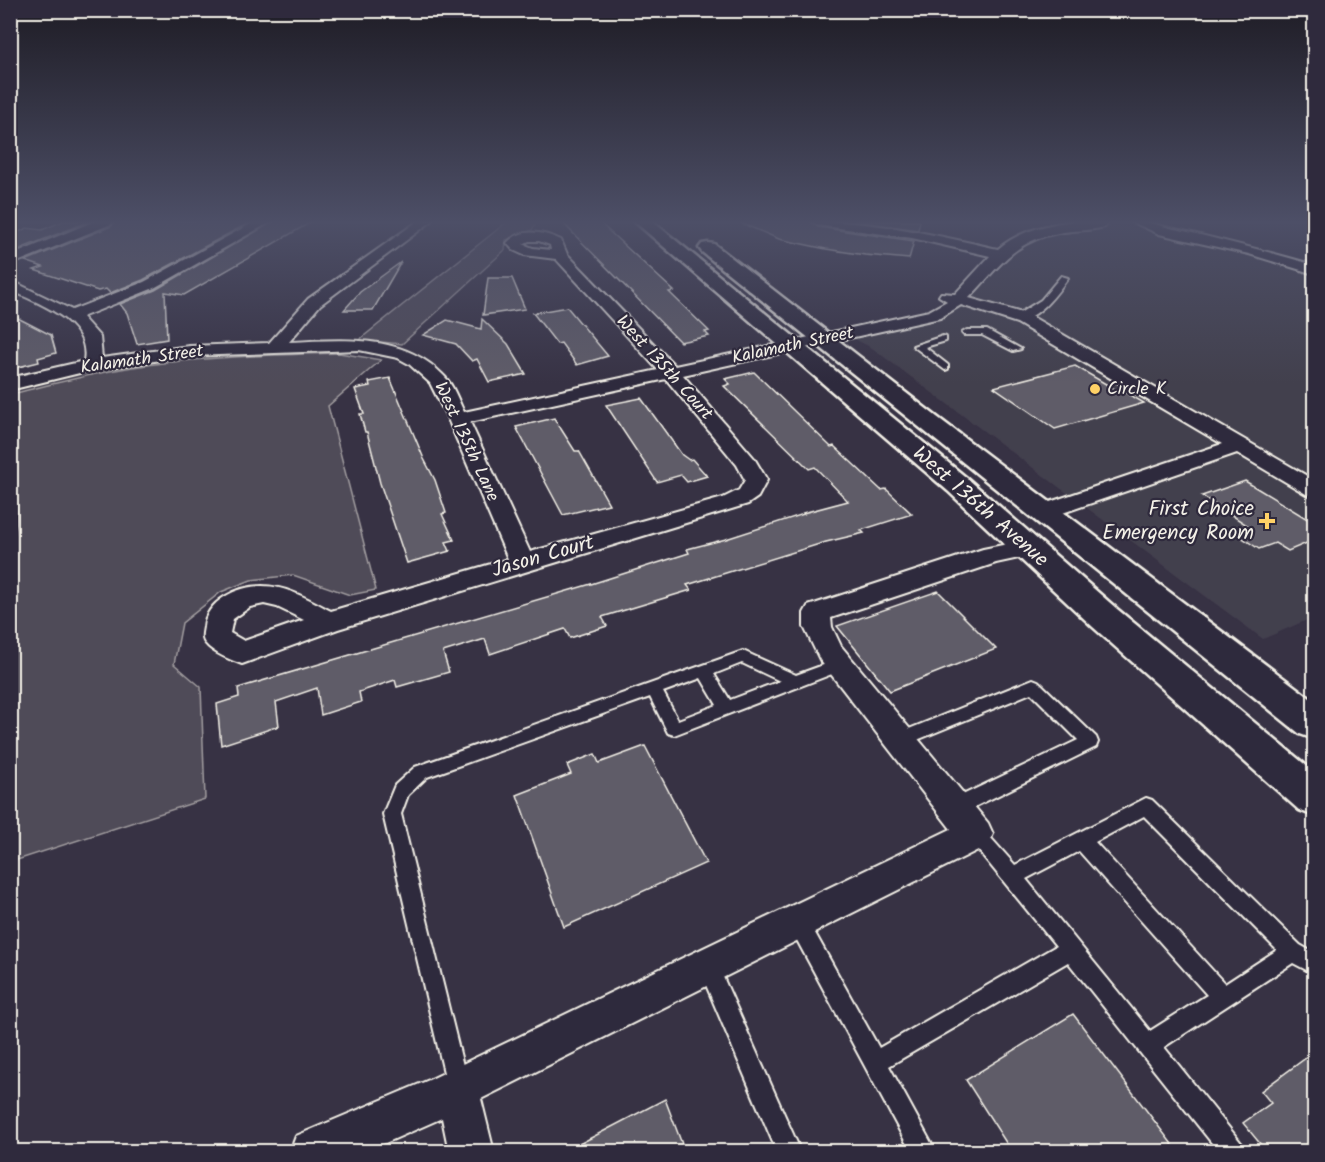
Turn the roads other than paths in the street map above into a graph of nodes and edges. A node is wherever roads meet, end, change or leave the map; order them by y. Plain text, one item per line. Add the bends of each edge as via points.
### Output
1 (167, 275) edge
2 (351, 275) edge
3 (579, 275) edge
4 (716, 275) edge
5 (735, 275) edge
6 (968, 275) edge
7 (968, 275) edge
8 (1064, 278) dead end
9 (10, 284) edge
10 (954, 288) junction
11 (70, 316) junction
12 (1018, 318) junction
13 (967, 333) dead end
14 (802, 338) junction
15 (943, 339) dead end
16 (276, 346) junction
17 (1016, 349) dead end
18 (92, 365) junction
19 (945, 367) dead end
20 (666, 368) junction
21 (10, 384) edge
22 (455, 414) junction
23 (1239, 445) junction
24 (942, 472) junction
25 (754, 487) joint
26 (1314, 489) edge
27 (1042, 512) junction
28 (1028, 548) junction
29 (522, 563) junction
30 (1148, 592) junction
31 (328, 622) dead end
32 (840, 665) junction
33 (704, 671) junction
34 (795, 682) junction
35 (654, 689) junction
36 (728, 708) junction
37 (1314, 723) edge
38 (900, 740) junction
39 (1314, 797) edge
40 (965, 821) junction
41 (1081, 840) junction
42 (1012, 876) junction
43 (798, 922) junction
44 (1071, 949) junction
45 (1293, 952) junction
46 (1314, 964) edge
47 (708, 966) junction
48 (1222, 996) junction
49 (1148, 1045) junction
50 (875, 1062) junction
51 (457, 1088) junction
52 (312, 1152) edge
53 (472, 1152) edge
54 (789, 1152) edge
55 (924, 1152) edge
56 (1234, 1152) edge

1 - 11 street
2 - 16 street via 314,302
3 - 20 street, West 135th Court
4 - 14 main road, West 136th Avenue
5 - 14 main road, West 136th Avenue
6 - 10 street, Kalamath Street
7 - 10 street, Kalamath Street
8 - 12 lane via 1044,304
9 - 11 street
10 - 12 street
10 - 14 street, Kalamath Street via 913,307
10 - 14 street, Kalamath Street via 949,309 934,315
11 - 18 street via 90,334
12 - 23 street
13 - 17 lane via 984,332
14 - 20 street, Kalamath Street
14 - 24 main road, West 136th Avenue
14 - 27 main road, West 136th Avenue
15 - 19 lane via 918,346
16 - 18 street, Kalamath Street via 189,351
16 - 22 street, West 135th Lane via 360,345 403,354 432,373
18 - 21 street, Kalamath Street
20 - 22 street, Kalamath Street
20 - 25 street, West 135th Court via 746,463 756,480
22 - 29 street, West 135th Lane
23 - 26 street
23 - 27 street
24 - 27 main road
24 - 28 main road, West 136th Avenue
25 - 29 street, Jason Court via 731,503
27 - 30 main road, West 136th Avenue
28 - 30 main road
28 - 32 street via 992,555 817,613 818,627
28 - 39 main road, West 136th Avenue
29 - 31 street, Jason Court
30 - 37 main road, West 136th Avenue
32 - 34 lane
32 - 38 street
33 - 34 lane via 743,657
33 - 35 lane
33 - 36 lane
34 - 36 lane
35 - 36 lane via 674,728
35 - 51 lane via 421,772 401,789 392,814
38 - 40 street
38 - 40 lane via 1033,686 1090,742
40 - 42 lane
40 - 43 street
41 - 42 lane
41 - 45 lane via 1146,806
41 - 48 lane
42 - 44 lane
43 - 47 street
43 - 50 lane
44 - 49 lane
44 - 50 lane
45 - 46 lane
45 - 48 lane
47 - 51 street
47 - 54 lane
48 - 49 lane
49 - 56 lane
50 - 55 lane
51 - 52 street
51 - 53 street

